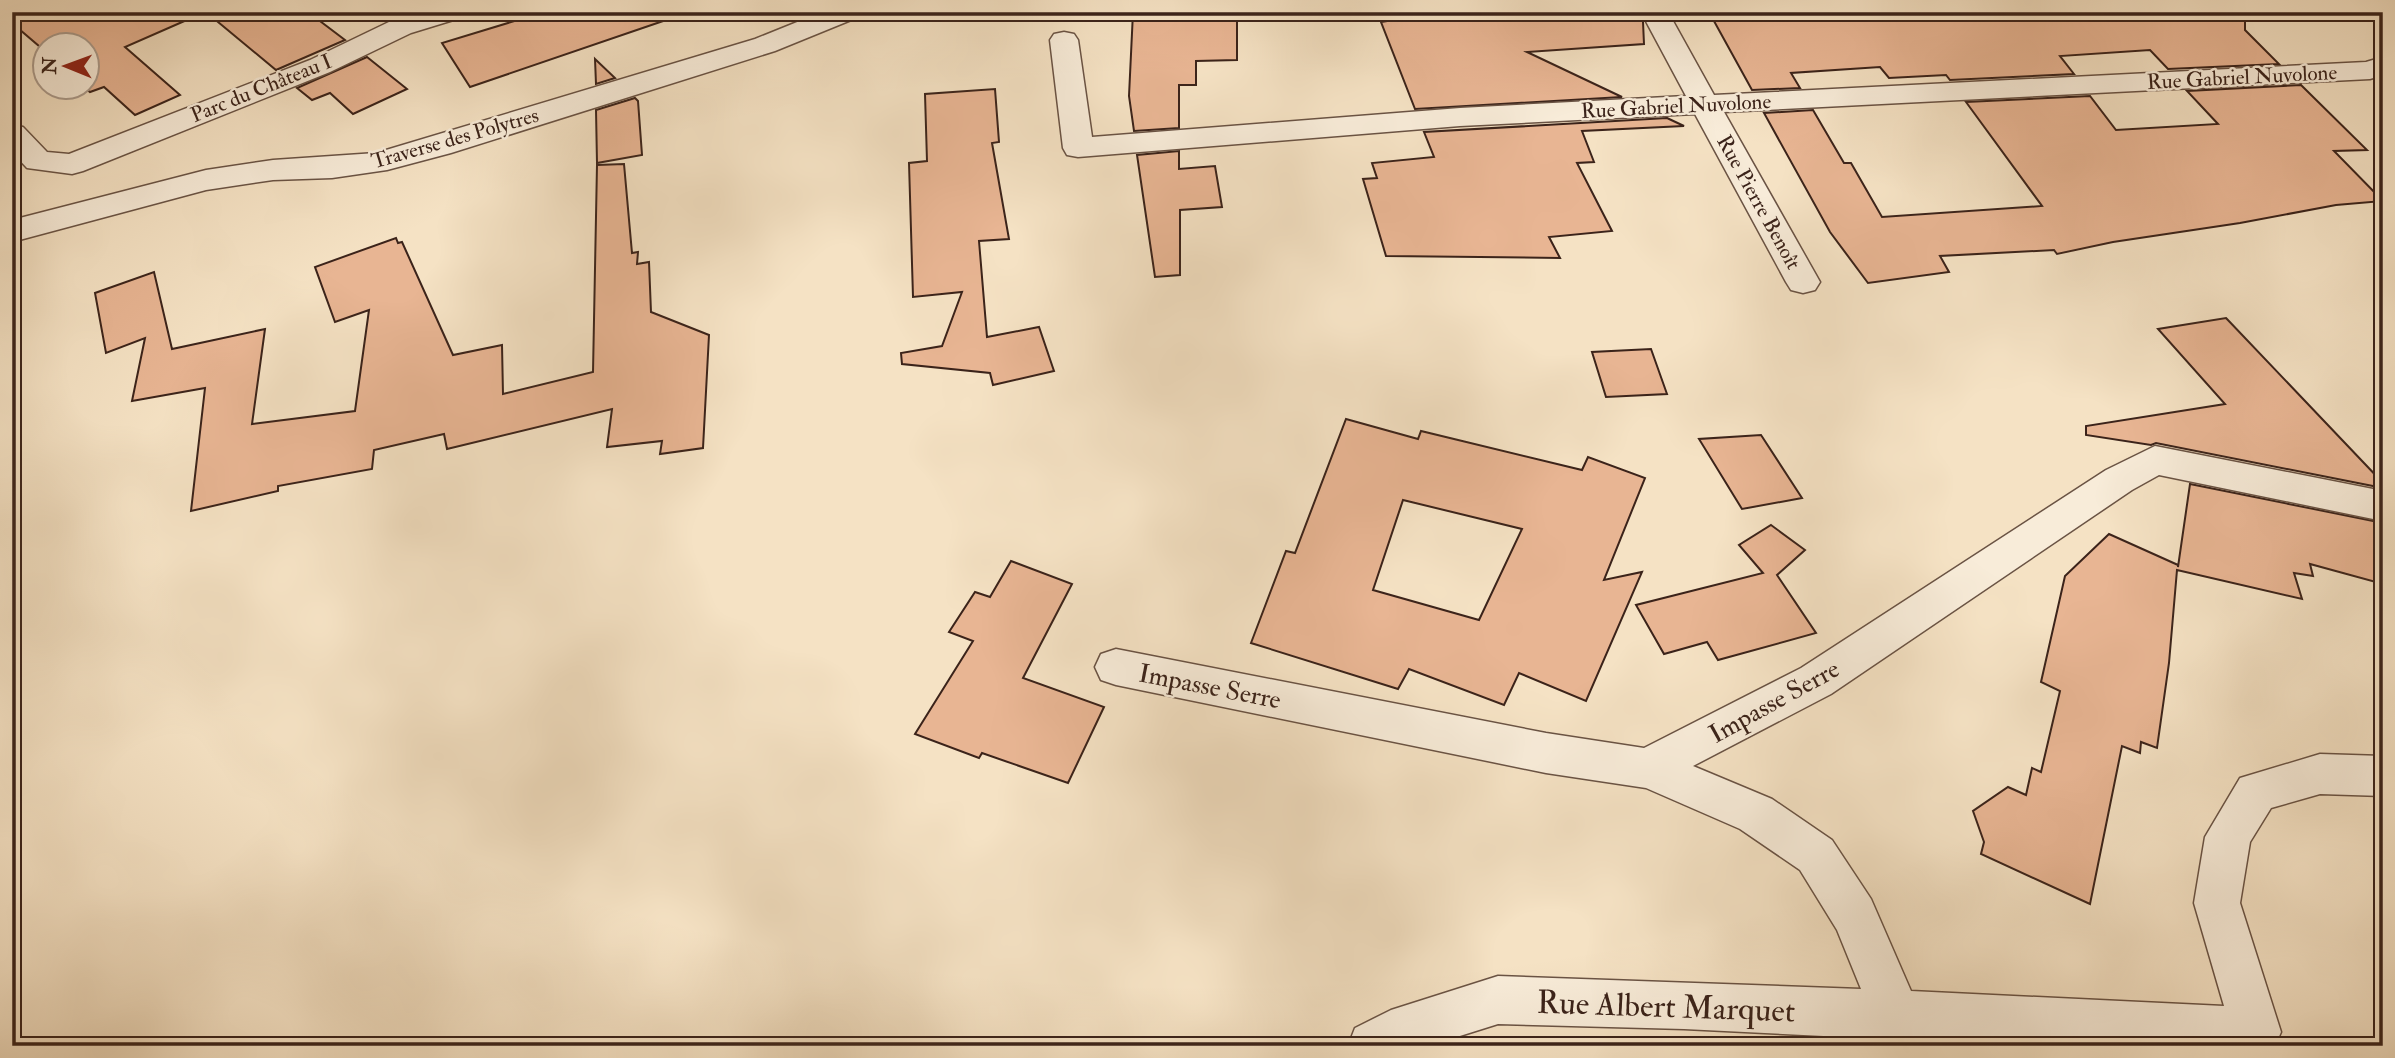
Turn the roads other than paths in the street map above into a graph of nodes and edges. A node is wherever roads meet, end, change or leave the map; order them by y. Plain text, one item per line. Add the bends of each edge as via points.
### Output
1 (450, 12) edge
2 (846, 12) edge
3 (1654, 12) edge
4 (1064, 40) dead end
5 (2383, 65) edge
6 (1704, 105) junction
7 (12, 134) edge
8 (12, 231) edge
9 (1803, 282) dead end
10 (2383, 506) edge
11 (1116, 667) dead end
12 (1648, 768) junction
13 (2383, 776) edge
14 (1896, 1015) junction
15 (2259, 1039) edge
16 (1373, 1046) edge

1 - 7 street, Parc du Château I via 401,27 320,66 72,164 38,161
2 - 8 street, Traverse des Polytres via 765,45 376,163 206,180
3 - 6 street, Rue Pierre Benoît
4 - 6 street, Rue Gabriel Nuvolone via 1078,148 1460,117
5 - 6 street, Rue Gabriel Nuvolone via 2370,70
6 - 9 street, Rue Pierre Benoît
10 - 12 street, Impasse Serre via 2155,460 1816,681
11 - 12 street, Impasse Serre via 1546,753
12 - 14 street via 1756,814 1816,855 1854,915
13 - 15 street, Rue Albert Marquet via 2320,774 2256,792 2228,837 2217,903
14 - 15 street, Rue Albert Marquet
14 - 16 street, Rue Albert Marquet via 1498,1000 1408,1027

